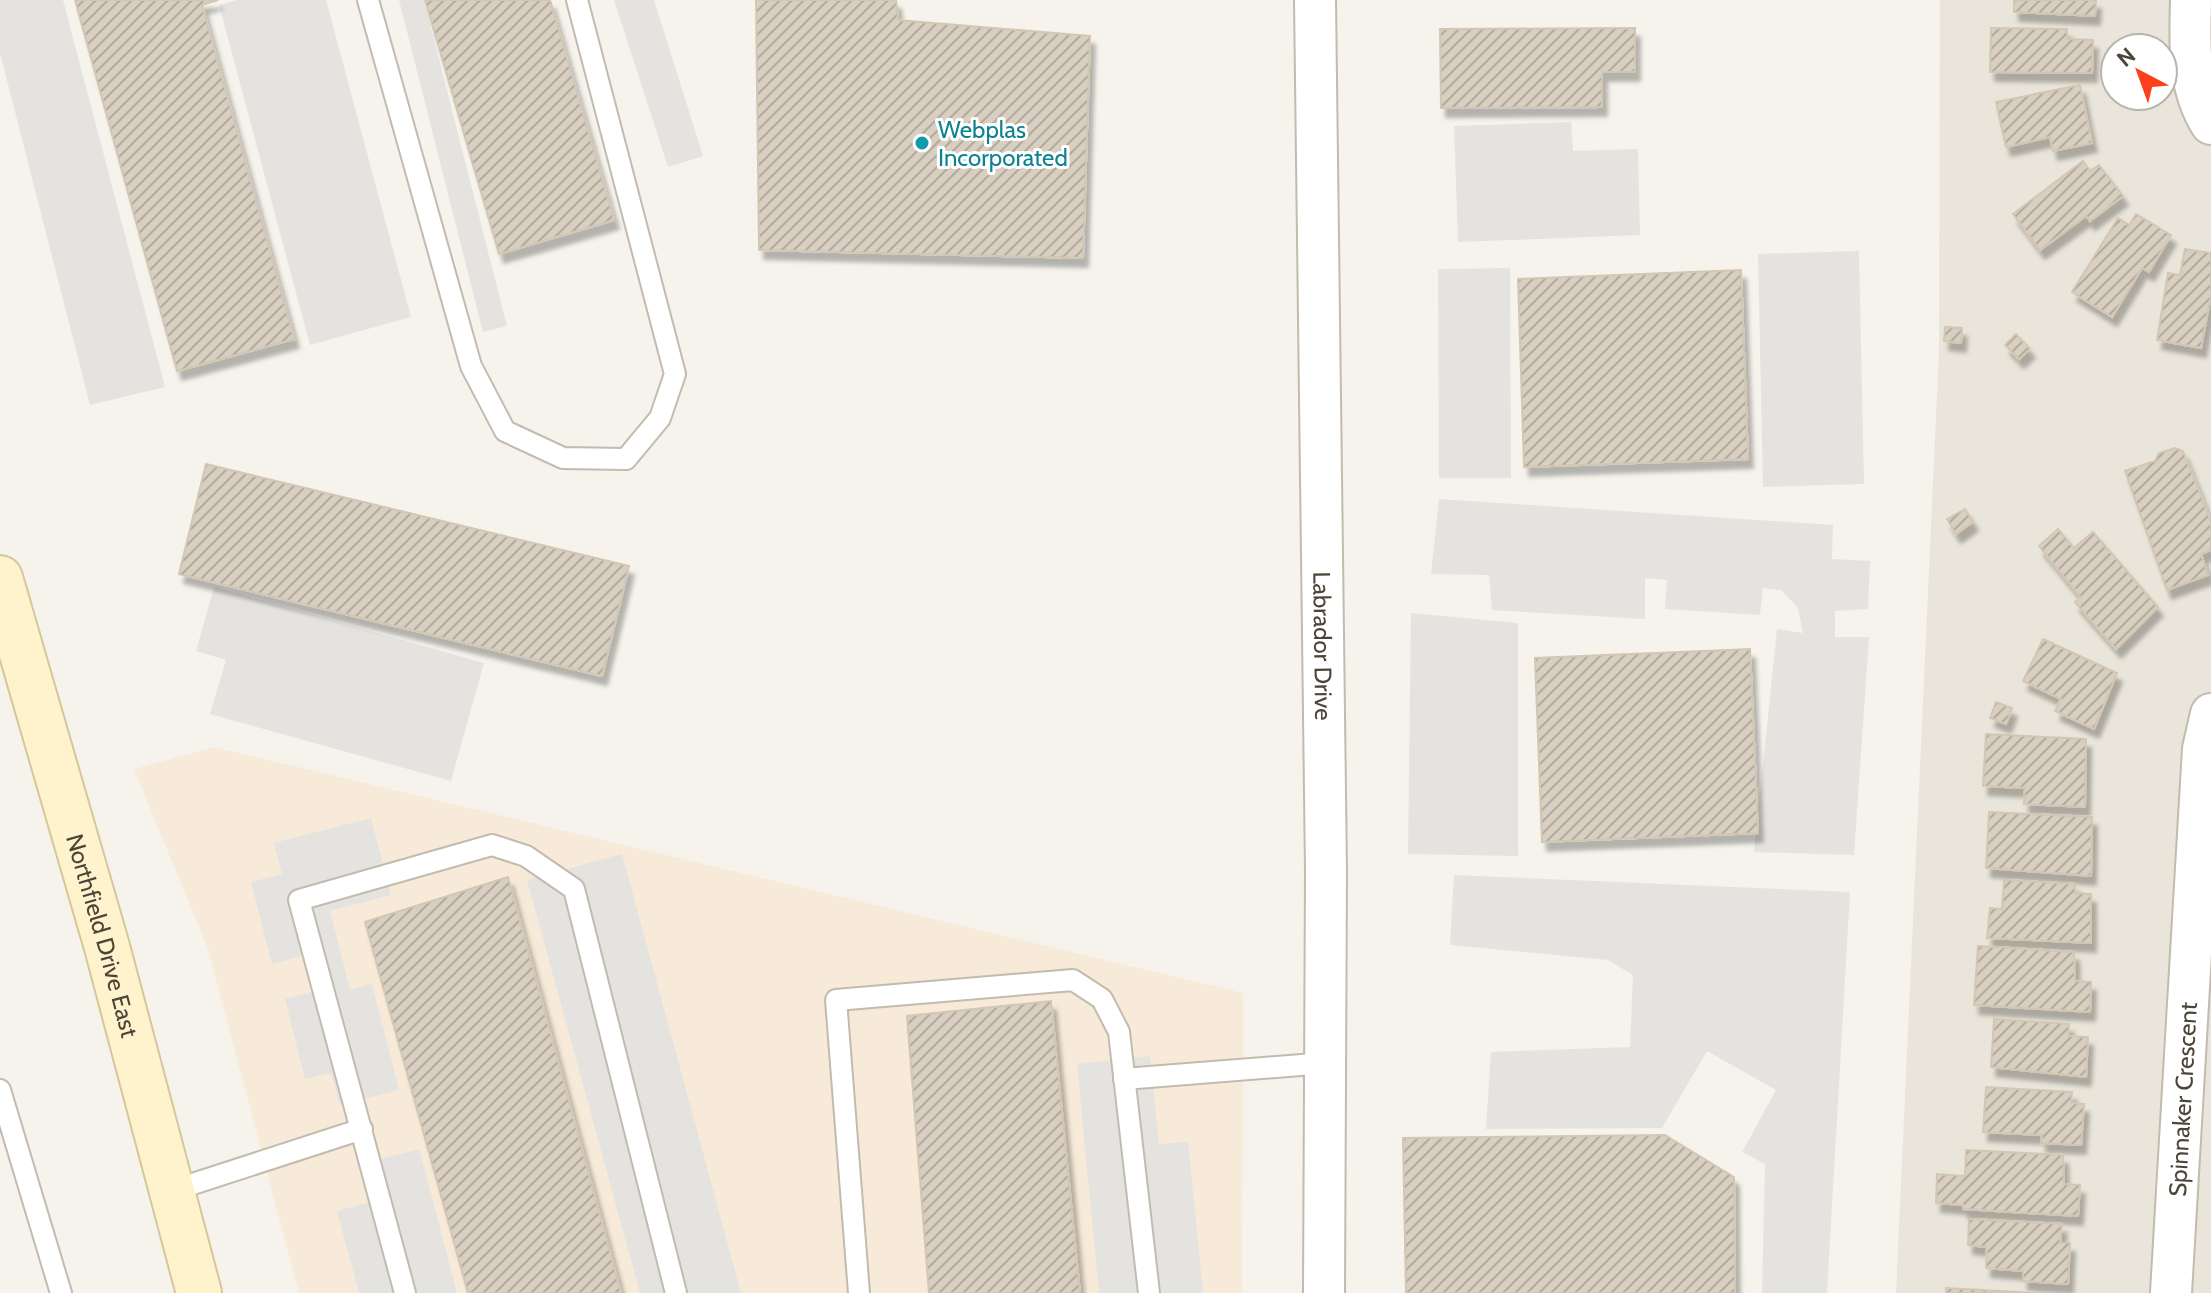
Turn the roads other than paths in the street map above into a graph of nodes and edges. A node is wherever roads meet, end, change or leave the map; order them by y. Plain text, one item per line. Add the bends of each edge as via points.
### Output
1 (368, 0) edge
2 (577, 0) edge
3 (1315, 0) edge
4 (2191, 0) edge
5 (2211, 124) edge
6 (0, 578) edge
7 (2211, 714) edge
8 (1326, 1063) junction
9 (1124, 1079) junction
10 (0, 1090) edge
11 (362, 1129) junction
12 (171, 1191) junction
13 (61, 1293) edge
14 (199, 1293) edge
15 (405, 1293) edge
16 (676, 1293) edge
17 (859, 1293) edge
18 (1149, 1293) edge
19 (1324, 1293) edge
20 (2171, 1293) edge

1 - 2 lane via 471,366 505,431 563,458 626,459 660,418 675,374
3 - 8 street, Labrador Drive
4 - 5 street via 2190,61 2200,108
6 - 12 main road, Northfield Drive East
7 - 20 street, Spinnaker Crescent via 2203,749
8 - 9 lane
8 - 19 street, Labrador Drive
9 - 17 lane via 1119,1032 1108,1010 1102,999 1073,980 836,1000
9 - 18 lane
10 - 13 lane
11 - 12 lane
11 - 15 lane
11 - 16 lane via 299,900 492,845 526,856 574,889
12 - 14 main road, Northfield Drive East

